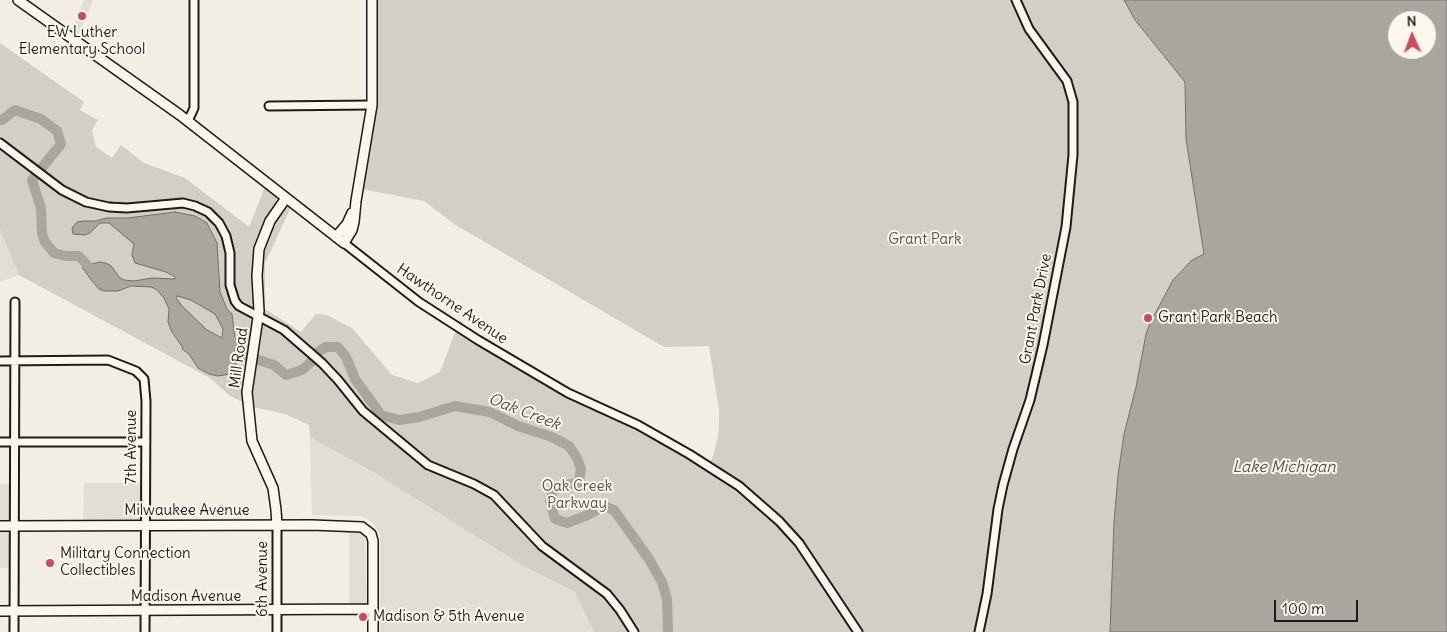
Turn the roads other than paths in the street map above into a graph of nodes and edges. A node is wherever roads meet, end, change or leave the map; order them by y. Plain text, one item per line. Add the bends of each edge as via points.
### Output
1 (18, 0) edge
2 (194, 0) edge
3 (372, 0) edge
4 (1016, 0) edge
5 (372, 105) junction
6 (269, 106) dead end
7 (188, 121) junction
8 (0, 143) edge
9 (286, 198) junction
10 (340, 240) junction
11 (15, 302) dead end
12 (259, 317) junction
13 (15, 360) junction
14 (0, 361) edge
15 (0, 442) edge
16 (15, 442) junction
17 (146, 442) junction
18 (145, 525) junction
19 (277, 525) junction
20 (0, 526) edge
21 (14, 526) junction
22 (373, 609) junction
23 (146, 610) junction
24 (277, 610) junction
25 (0, 611) edge
26 (14, 611) junction
27 (14, 632) edge
28 (145, 632) edge
29 (277, 632) edge
30 (373, 632) edge
31 (634, 632) edge
32 (858, 632) edge
33 (979, 632) edge

1 - 7 street, Hawthorne Avenue
2 - 7 street via 194,108
3 - 5 street
4 - 33 street, Grant Park Drive via 1030,29 1067,81 1073,108 1073,156 1066,227 1030,400 1003,485 988,594
5 - 6 street
5 - 10 street via 354,222 352,230
7 - 9 street, Hawthorne Avenue
8 - 12 street via 69,194 98,205 127,208 183,203 208,212 219,222 228,240 230,285 235,301
9 - 10 street, Hawthorne Avenue
9 - 12 street, Mill Road via 270,220 259,249
10 - 32 street, Hawthorne Avenue via 419,302 486,346 568,393 638,425 739,486 799,543
11 - 13 street
12 - 19 street, Mill Road via 247,392 250,432 273,488
12 - 31 street via 279,326 322,363 370,417 428,465 494,495 542,546 607,594
13 - 14 street
13 - 16 street
13 - 17 street, 7th Avenue via 108,360 136,371 145,382
15 - 16 street
16 - 17 street
16 - 21 street
17 - 18 street, 7th Avenue
18 - 19 street, Milwaukee Avenue
18 - 21 street, Milwaukee Avenue
18 - 23 street, 7th Avenue
19 - 22 street, Milwaukee Avenue via 355,526 367,530 373,547
19 - 24 street, 6th Avenue
20 - 21 street, Milwaukee Avenue
21 - 26 street
22 - 24 street, Madison Avenue
22 - 30 street
23 - 24 street, Madison Avenue
23 - 26 street, Madison Avenue
23 - 28 street, 7th Avenue
24 - 29 street, 6th Avenue
25 - 26 street, Madison Avenue
26 - 27 street

